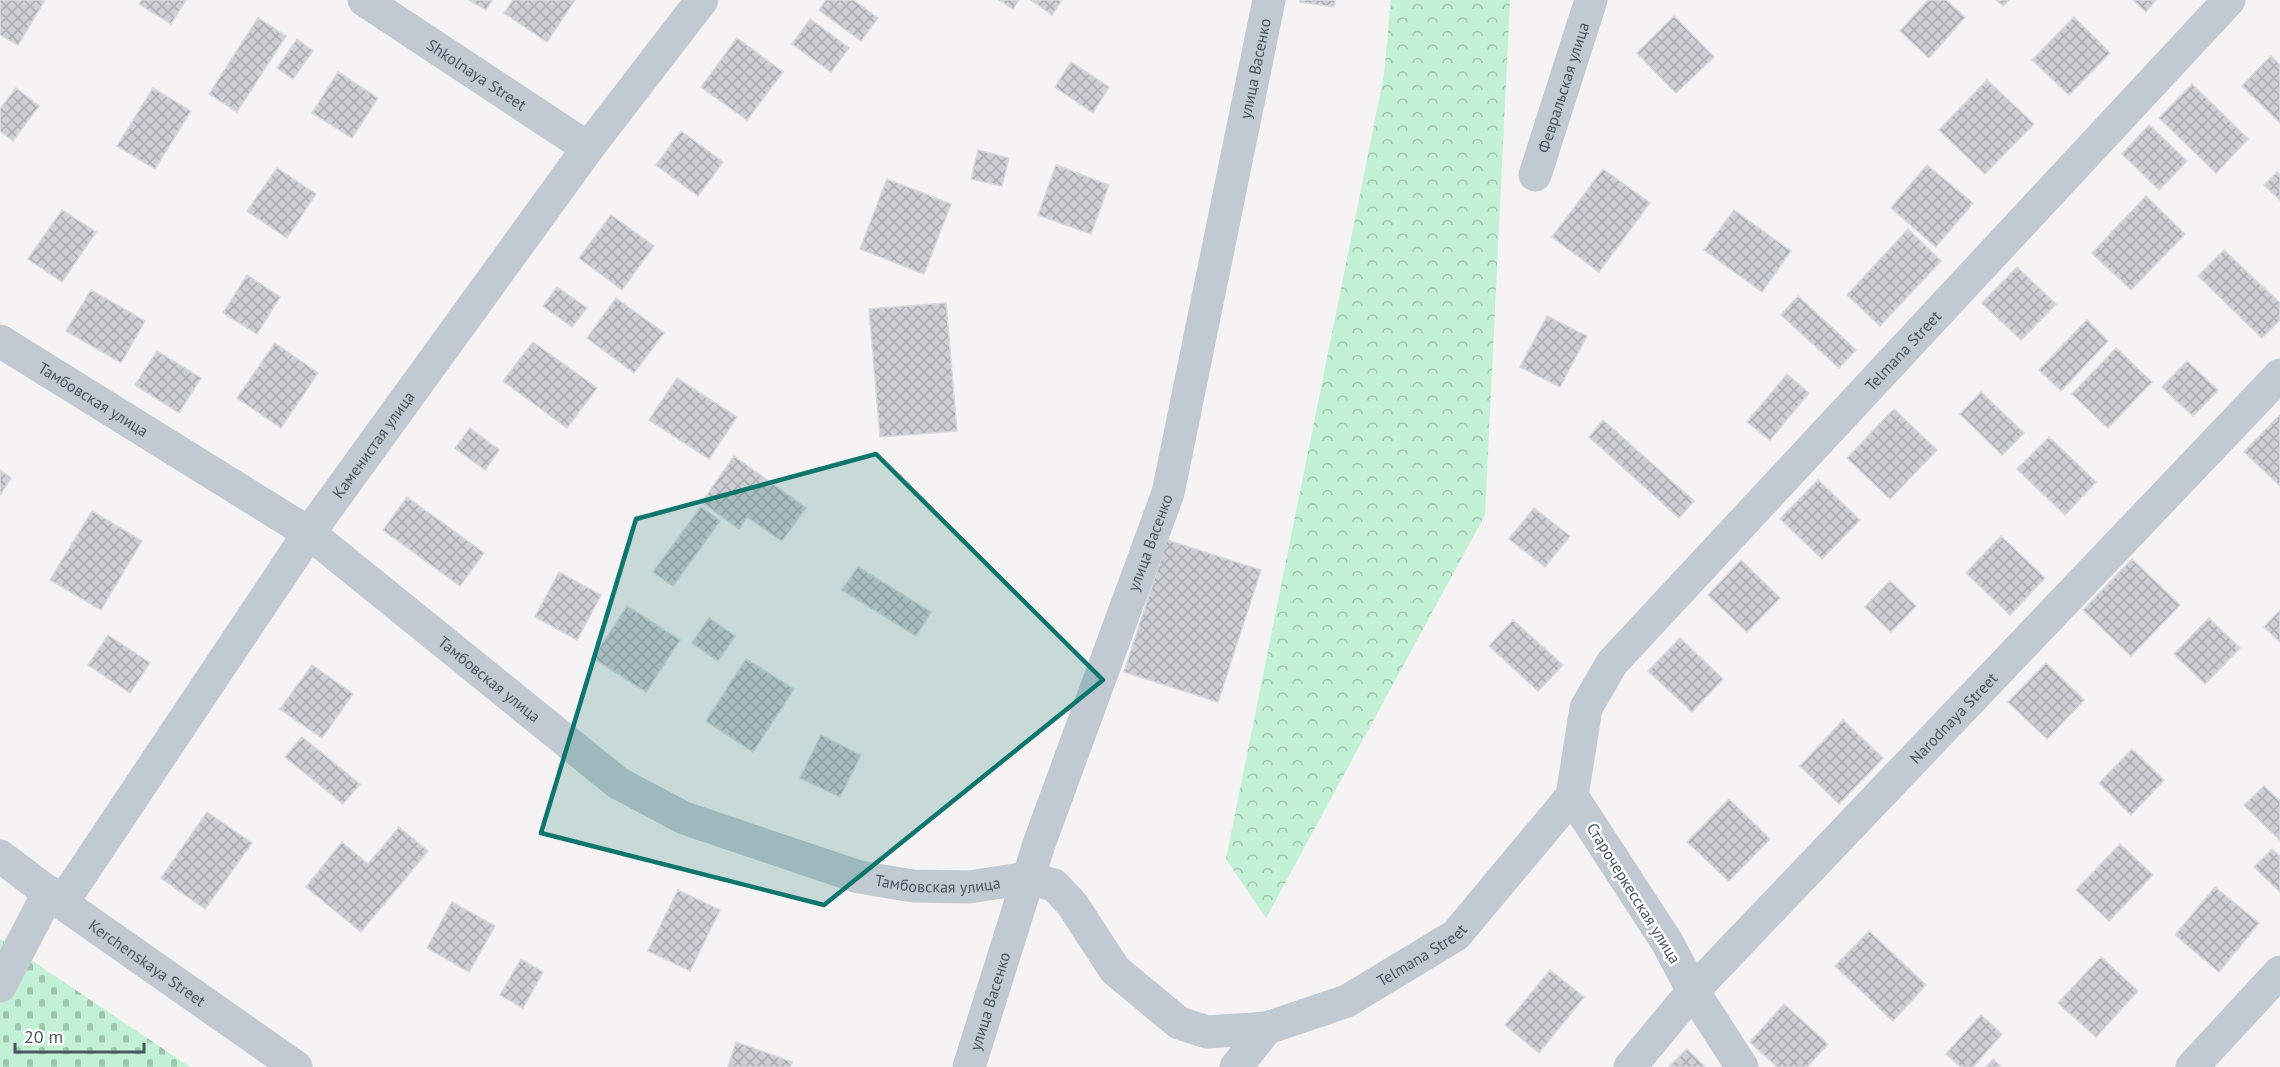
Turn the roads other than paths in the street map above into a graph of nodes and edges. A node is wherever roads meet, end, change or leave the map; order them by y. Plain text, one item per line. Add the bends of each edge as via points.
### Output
1 (364, 0) edge
2 (702, 0) edge
3 (1591, 0) edge
4 (2229, 0) edge
5 (1265, 2) edge
6 (588, 148) junction
7 (1535, 175) dead end
8 (0, 341) edge
9 (2280, 375) edge
10 (309, 533) junction
11 (1572, 796) junction
12 (0, 856) edge
13 (1029, 878) junction
14 (55, 897) junction
15 (2280, 972) edge
16 (0, 986) edge
17 (1693, 991) junction
18 (1267, 1028) junction
19 (296, 1067) edge
20 (969, 1067) edge
21 (1236, 1067) edge
22 (1630, 1067) edge
23 (1742, 1067) edge
24 (2192, 1067) edge

1 - 6 street, Shkolnaya Street
2 - 6 street, Каменистая улица
3 - 7 street, Февральская улица
4 - 11 street, Telmana Street via 1612,663 1586,708
5 - 13 street, улица Васенко via 1168,493
6 - 10 street, Каменистая улица
8 - 10 street, Тамбовская улица
9 - 17 street, Narodnaya Street
10 - 13 street, Тамбовская улица via 618,783 684,818 859,877 913,886 969,888
10 - 14 street, Каменистая улица
11 - 17 street, Старочеркесская улица via 1667,942
11 - 18 street, Telmana Street via 1456,935 1347,1001
12 - 14 street, Kerchenskaya Street
13 - 18 street, Telmana Street via 1054,885 1072,904 1115,970 1179,1023 1207,1032
13 - 20 street, улица Васенко
14 - 16 street, Каменистая улица
14 - 19 street, Kerchenskaya Street
15 - 24 street
17 - 22 street, Narodnaya Street
17 - 23 street, Старочеркесская улица
18 - 21 street

